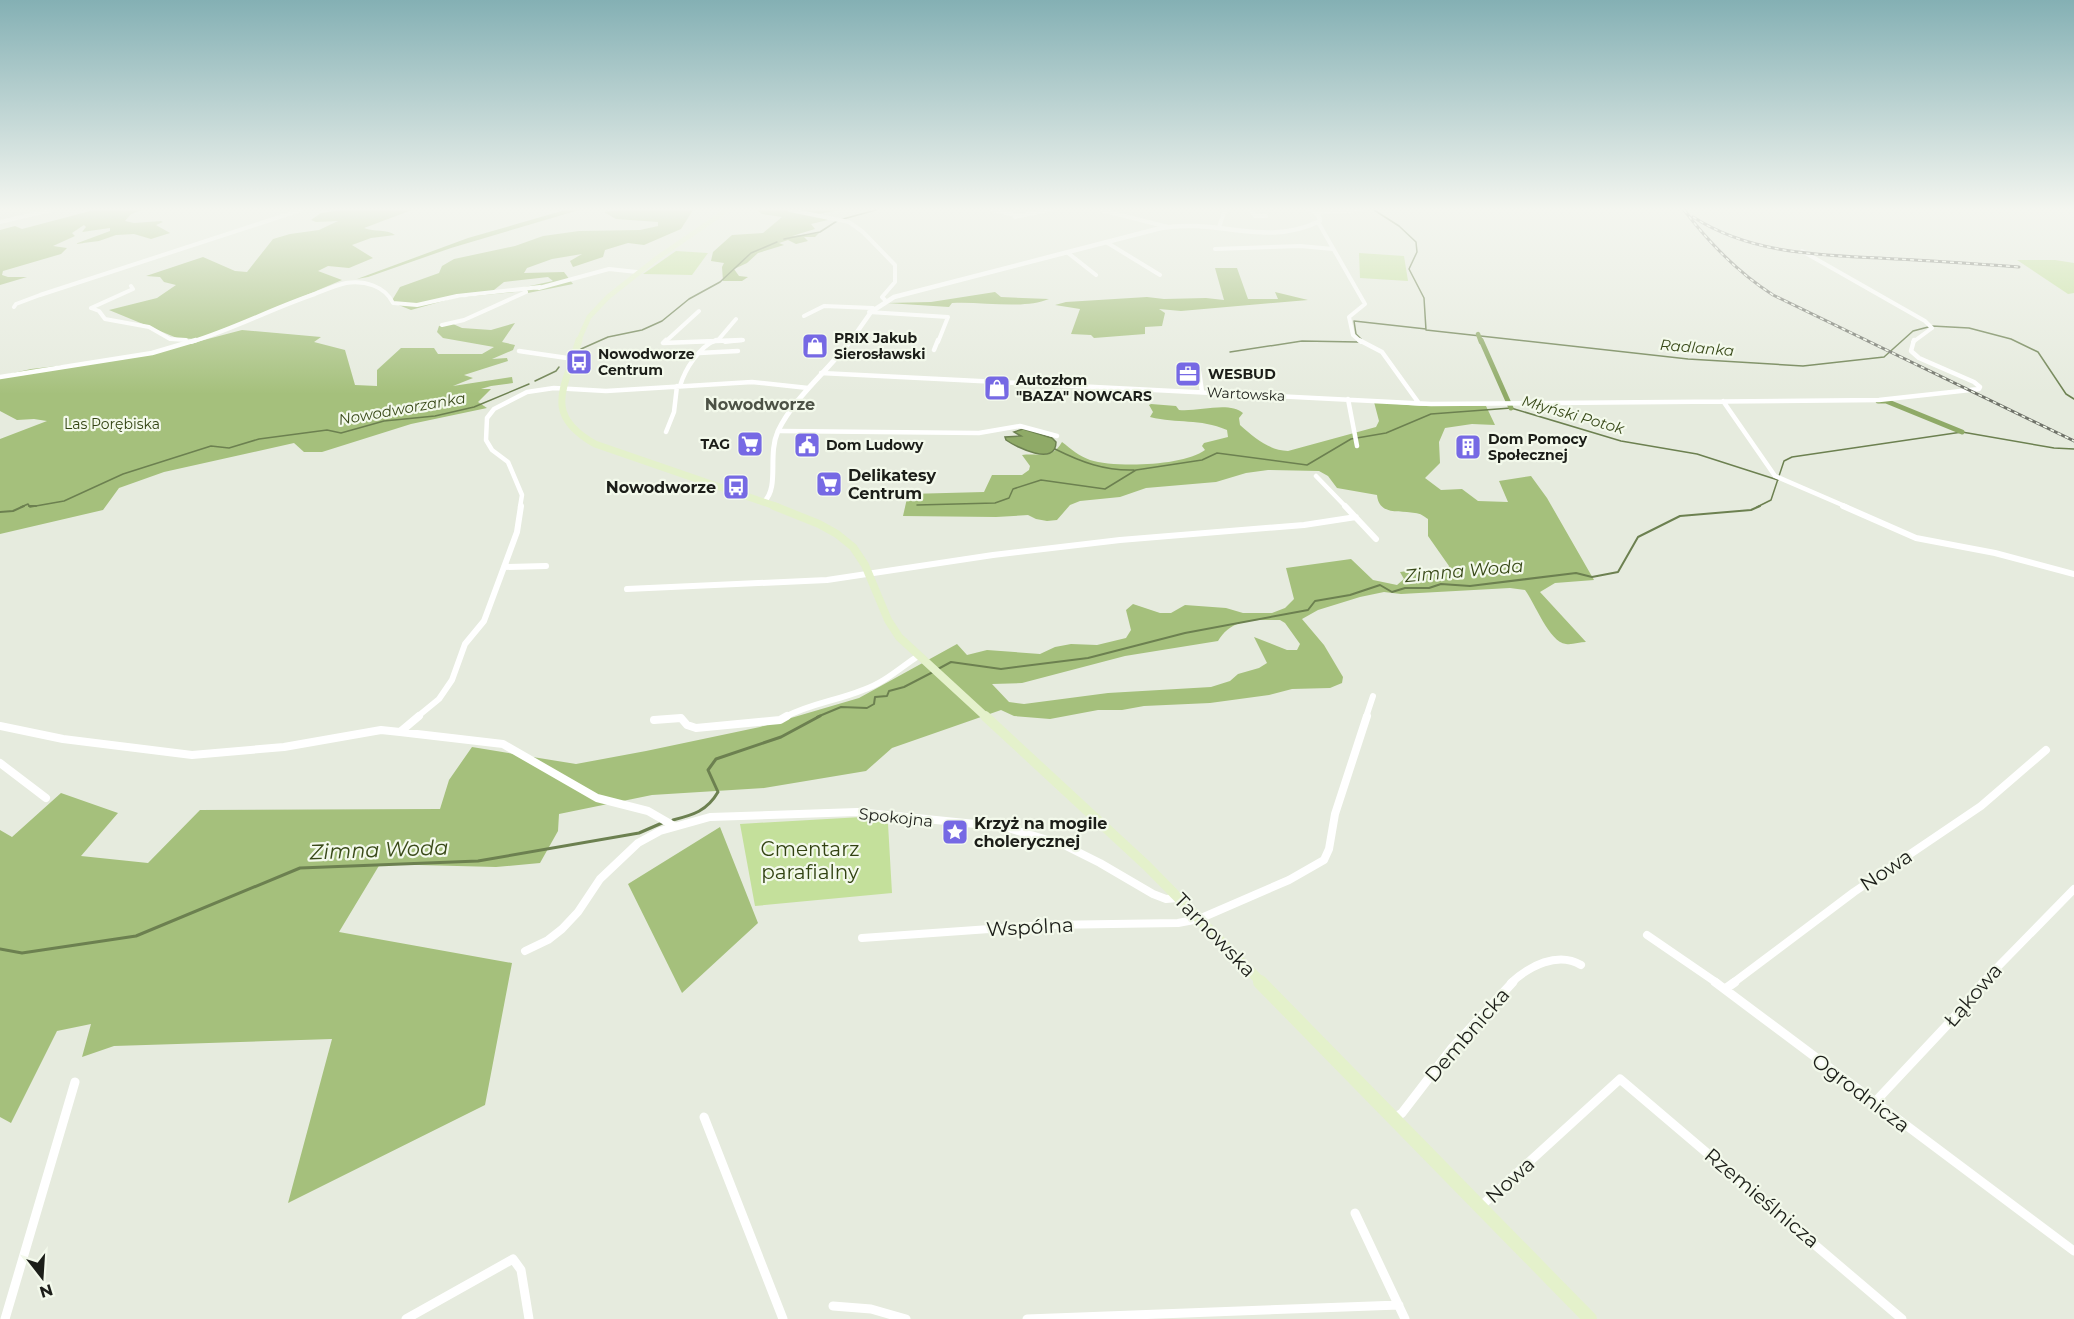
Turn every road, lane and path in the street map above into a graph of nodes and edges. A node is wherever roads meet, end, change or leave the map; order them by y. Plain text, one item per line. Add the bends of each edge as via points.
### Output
1 (112, 272) edge
2 (599, 272) edge
3 (633, 272) edge
4 (637, 272) joint
5 (895, 272) edge
6 (996, 272) edge
7 (1092, 272) edge
8 (1154, 272) edge
9 (1346, 272) edge
10 (1838, 272) edge
11 (1096, 275) dead end
12 (1160, 275) dead end
13 (131, 286) dead end
14 (540, 287) junction
15 (885, 300) junction
16 (14, 307) dead end
17 (873, 308) junction
18 (699, 311) dead end
19 (869, 312) junction
20 (804, 316) dead end
21 (736, 319) dead end
22 (442, 324) dead end
23 (193, 340) junction
24 (743, 340) dead end
25 (709, 343) junction
26 (934, 350) dead end
27 (519, 351) dead end
28 (738, 351) dead end
29 (699, 353) junction
30 (574, 359) junction
31 (1199, 371) dead end
32 (821, 373) junction
33 (0, 377) edge
34 (678, 386) junction
35 (564, 388) junction
36 (808, 388) junction
37 (1202, 392) junction
38 (1348, 399) junction
39 (1723, 401) junction
40 (1418, 403) junction
41 (780, 431) junction
42 (666, 432) dead end
43 (1057, 436) dead end
44 (1357, 446) dead end
45 (1316, 476) dead end
46 (764, 502) junction
47 (1356, 517) junction
48 (1376, 539) dead end
49 (546, 566) dead end
50 (504, 567) junction
51 (2074, 574) edge
52 (869, 575) junction
53 (627, 589) dead end
54 (918, 656) junction
55 (1373, 696) dead end
56 (654, 720) dead end
57 (0, 726) edge
58 (400, 732) junction
59 (2046, 750) dead end
60 (0, 764) edge
61 (46, 798) dead end
62 (674, 826) junction
63 (2074, 889) edge
64 (1178, 898) junction
65 (1199, 919) junction
66 (1647, 935) dead end
67 (862, 938) dead end
68 (525, 951) dead end
69 (1581, 966) dead end
70 (1725, 989) junction
71 (1620, 1079) joint
72 (75, 1082) dead end
73 (1874, 1103) junction
74 (704, 1117) dead end
75 (1394, 1118) junction
76 (1480, 1207) junction
77 (1355, 1213) dead end
78 (2074, 1251) edge
79 (1399, 1305) junction
80 (833, 1306) dead end
81 (5, 1319) edge
82 (406, 1319) edge
83 (530, 1319) edge
84 (783, 1319) edge
85 (906, 1319) edge
86 (1027, 1319) edge
87 (1405, 1319) edge
88 (1590, 1319) edge
89 (1902, 1319) edge

1 - 16 street
2 - 14 street
3 - 4 street
4 - 30 main road via 591,315
5 - 15 street via 895,282 882,297
6 - 15 street
7 - 11 street
8 - 12 street
9 - 40 street via 1365,304 1349,317 1353,335 1382,352
10 - 39 street, Wartowska via 1925,321 1932,328 1917,335 1911,351 1980,387 1879,400
13 - 23 street via 134,289 91,308 105,319 149,327 170,339
14 - 22 street via 464,320
14 - 23 street via 457,296 417,305 393,303 389,294 371,284 347,283
15 - 17 street
17 - 19 street
17 - 20 street via 824,306
18 - 25 street via 663,343
19 - 26 street via 948,317
19 - 32 street via 847,346
21 - 25 street via 719,339
23 - 33 street via 139,356
24 - 25 street
25 - 29 street
27 - 30 street
28 - 29 street
29 - 34 street
30 - 35 main road
31 - 37 street
32 - 36 street
32 - 37 street, Wartowska
34 - 35 street via 606,391
34 - 36 street via 763,382
34 - 42 street
35 - 46 main road via 560,404 563,417 587,440
35 - 50 street via 526,392 498,405 489,414 487,444 508,462 522,495 517,532
36 - 41 street
37 - 38 street, Wartowska
38 - 40 street, Wartowska
38 - 44 street
39 - 40 street, Wartowska
39 - 51 street via 1775,476 1916,538 1995,552
41 - 43 street via 979,433 1020,426
41 - 46 street via 770,457 773,492
45 - 47 street
46 - 52 main road, Tarnowska via 828,528 853,548
47 - 48 street
47 - 52 street via 993,555
49 - 50 street
50 - 58 street via 484,621 465,644 449,685 439,699
52 - 53 street
52 - 54 main road, Tarnowska via 887,622
54 - 56 street via 880,683 806,706 780,720 696,728 681,718
54 - 64 main road, Tarnowska
55 - 65 street via 1324,860 1289,880
57 - 58 street via 63,739 192,754 284,747 381,730
58 - 62 street via 502,744 597,798 648,811
59 - 70 street, Nowa via 1981,806 1854,892
60 - 61 street
62 - 64 street, Spokojna via 710,817 857,812 1023,831 1085,854 1153,894
62 - 68 street, Spokojna via 627,852 600,879 562,929
63 - 73 street, Łąkowa via 1967,999
64 - 65 main road, Tarnowska
65 - 67 street, Wspólna
65 - 75 main road, Tarnowska
66 - 70 street, Ogrodnicza
69 - 75 street, Dembnicka via 1571,959 1538,963 1517,978
70 - 73 street, Ogrodnicza
71 - 76 street, Nowa
71 - 89 street, Rzemieślnicza
72 - 81 street
73 - 78 street, Ogrodnicza
74 - 84 street
75 - 76 main road, Tarnowska
76 - 88 main road, Tarnowska
77 - 79 street
79 - 86 street
79 - 87 street
80 - 85 street via 870,1309
82 - 83 street via 513,1259 521,1269

